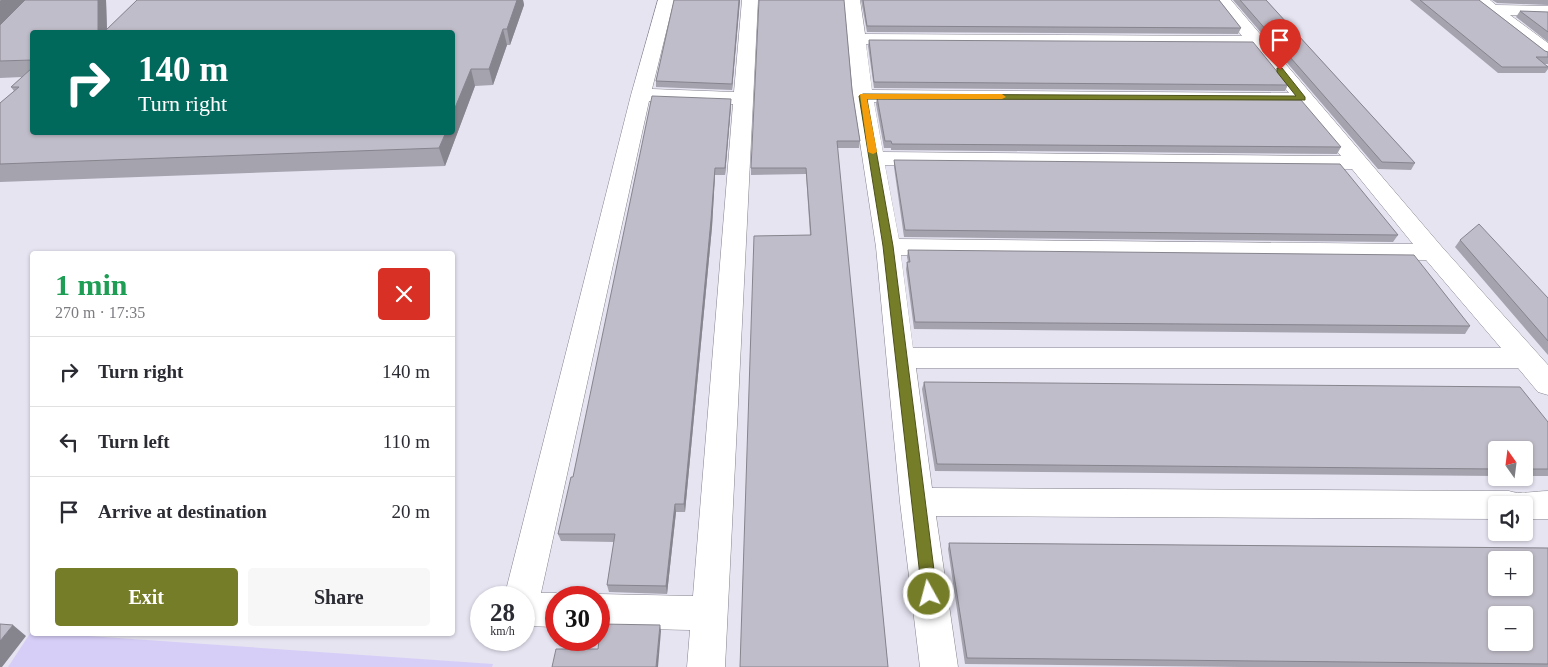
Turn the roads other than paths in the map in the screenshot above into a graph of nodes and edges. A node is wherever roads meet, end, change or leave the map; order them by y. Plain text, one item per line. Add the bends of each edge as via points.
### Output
1 (666, 0) edge
2 (750, 0) edge
3 (852, 0) edge
4 (1222, 0) edge
5 (1491, 3) edge
6 (1516, 10) junction
7 (1548, 10) edge
8 (1548, 33) edge
9 (857, 39) junction
10 (1256, 41) junction
11 (1548, 52) edge
12 (641, 95) junction
13 (863, 96) junction
14 (743, 98) junction
15 (1302, 98) junction
16 (874, 158) junction
17 (1359, 163) junction
18 (888, 246) junction
19 (1432, 252) junction
20 (902, 358) junction
21 (1526, 358) junction
22 (1548, 384) edge
23 (917, 502) junction
24 (1488, 505) edge
25 (1533, 505) edge
26 (1548, 505) edge
27 (525, 586) edge
28 (610, 611) edge
29 (709, 613) junction
30 (706, 667) edge
31 (939, 667) edge

1 - 12 street
2 - 14 street
3 - 9 street
4 - 10 street
5 - 6 street
5 - 11 street
6 - 7 street
6 - 8 street
9 - 10 street
9 - 13 street
10 - 15 street
12 - 14 street
12 - 27 street
13 - 15 street
13 - 16 street
14 - 29 street
15 - 17 street
16 - 17 street
16 - 18 street
17 - 19 street
18 - 19 street
18 - 20 street
19 - 21 street
20 - 21 street
20 - 23 street
21 - 22 street
23 - 24 street
23 - 31 street
25 - 26 street
28 - 29 street
29 - 30 street

